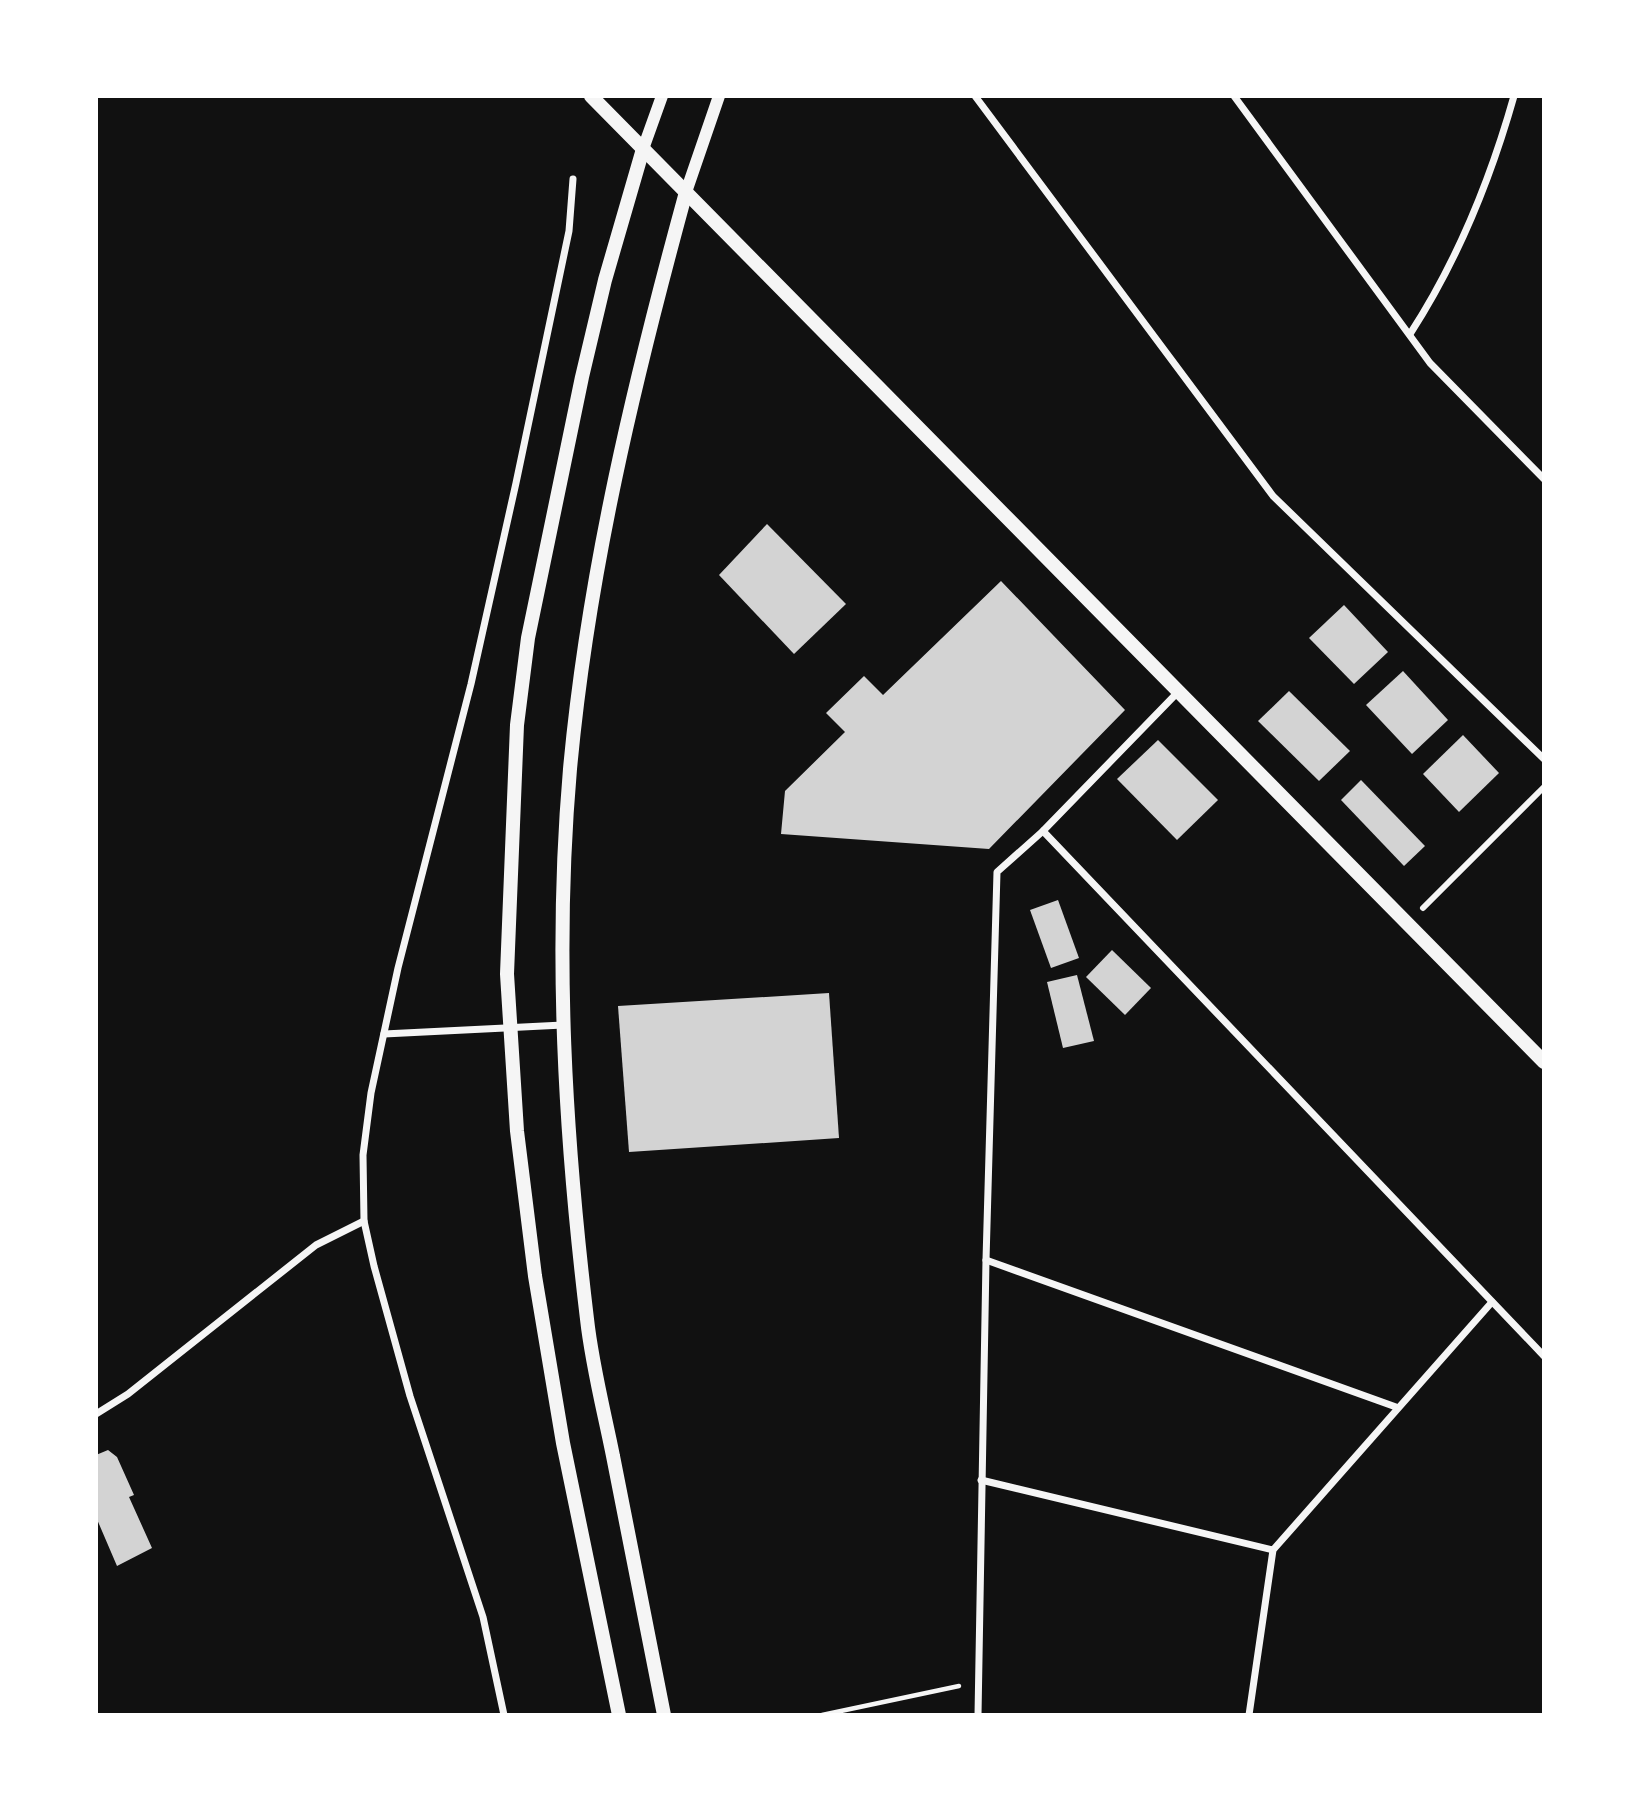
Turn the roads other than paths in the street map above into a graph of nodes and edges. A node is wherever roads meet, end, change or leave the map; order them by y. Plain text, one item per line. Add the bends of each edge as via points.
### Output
1 (591, 96) edge
2 (662, 96) edge
3 (719, 96) edge
4 (975, 96) edge
5 (1234, 96) edge
6 (1514, 96) edge
7 (643, 149) junction
8 (573, 179) dead end
9 (686, 192) junction
10 (1410, 334) junction
11 (1544, 479) edge
12 (1178, 692) junction
13 (1544, 759) edge
14 (1544, 787) edge
15 (1043, 831) junction
16 (1423, 908) dead end
17 (563, 1025) junction
18 (510, 1030) junction
19 (384, 1034) junction
20 (1544, 1062) edge
21 (364, 1221) junction
22 (986, 1260) junction
23 (1492, 1302) junction
24 (1544, 1356) edge
25 (1396, 1407) junction
26 (96, 1414) edge
27 (981, 1480) junction
28 (1273, 1550) junction
29 (504, 1715) edge
30 (619, 1715) edge
31 (664, 1715) edge
32 (978, 1715) edge
33 (1249, 1715) edge

1 - 7 main road
2 - 7 street
3 - 9 street
4 - 13 street via 1273,496
5 - 10 street
6 - 10 street via 1467,234
7 - 9 main road
7 - 18 main road via 605,280 528,638 517,725 507,974
8 - 19 street via 569,231 507,523
9 - 12 main road
9 - 17 main road via 613,481 579,688 565,851
10 - 11 street via 1430,363
12 - 15 street
12 - 20 main road
14 - 16 street
15 - 22 street via 998,872
15 - 23 street
17 - 18 street
17 - 31 main road via 587,1324
18 - 19 street
18 - 30 main road via 535,1276
19 - 21 street via 363,1155
21 - 26 street via 316,1245 128,1394
21 - 29 street via 410,1395 483,1617
22 - 25 street
22 - 27 street
23 - 24 street
23 - 25 street
25 - 28 street
27 - 28 street
27 - 32 street
28 - 33 street

